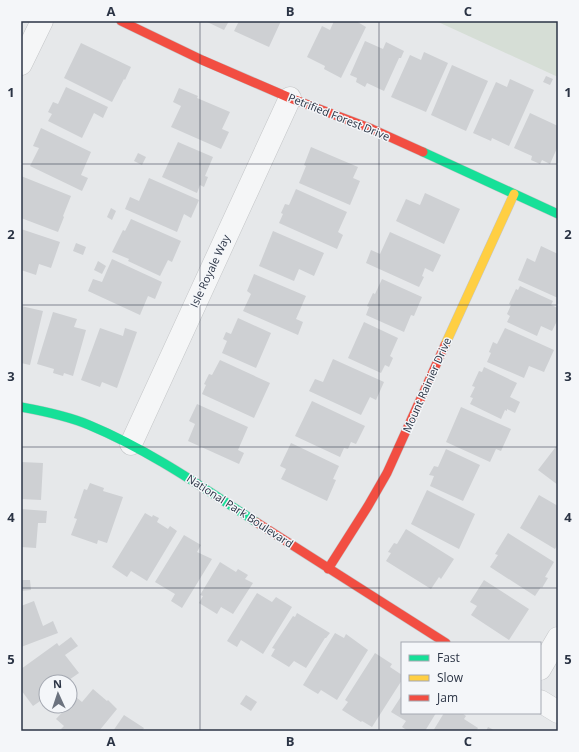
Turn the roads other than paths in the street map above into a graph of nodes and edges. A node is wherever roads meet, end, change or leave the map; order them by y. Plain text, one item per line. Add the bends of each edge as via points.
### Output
1 (42, 21) edge
2 (120, 21) edge
3 (21, 64) edge
4 (290, 98) junction
5 (514, 194) junction
6 (558, 214) edge
7 (21, 407) edge
8 (131, 444) junction
9 (328, 570) junction
10 (558, 638) edge
11 (444, 642) edge
12 (541, 667) edge
13 (541, 702) edge
14 (558, 712) edge

1 - 3 street
2 - 4 street, Petrified Forest Drive
4 - 5 street, Petrified Forest Drive via 372,129
4 - 8 street, Isle Royale Way
5 - 6 street, Petrified Forest Drive
5 - 9 street, Mount Rainier Drive via 387,473
7 - 8 street, National Park Boulevard via 87,424
8 - 9 street, National Park Boulevard via 173,468
9 - 11 street, National Park Boulevard
10 - 12 street
13 - 14 street

